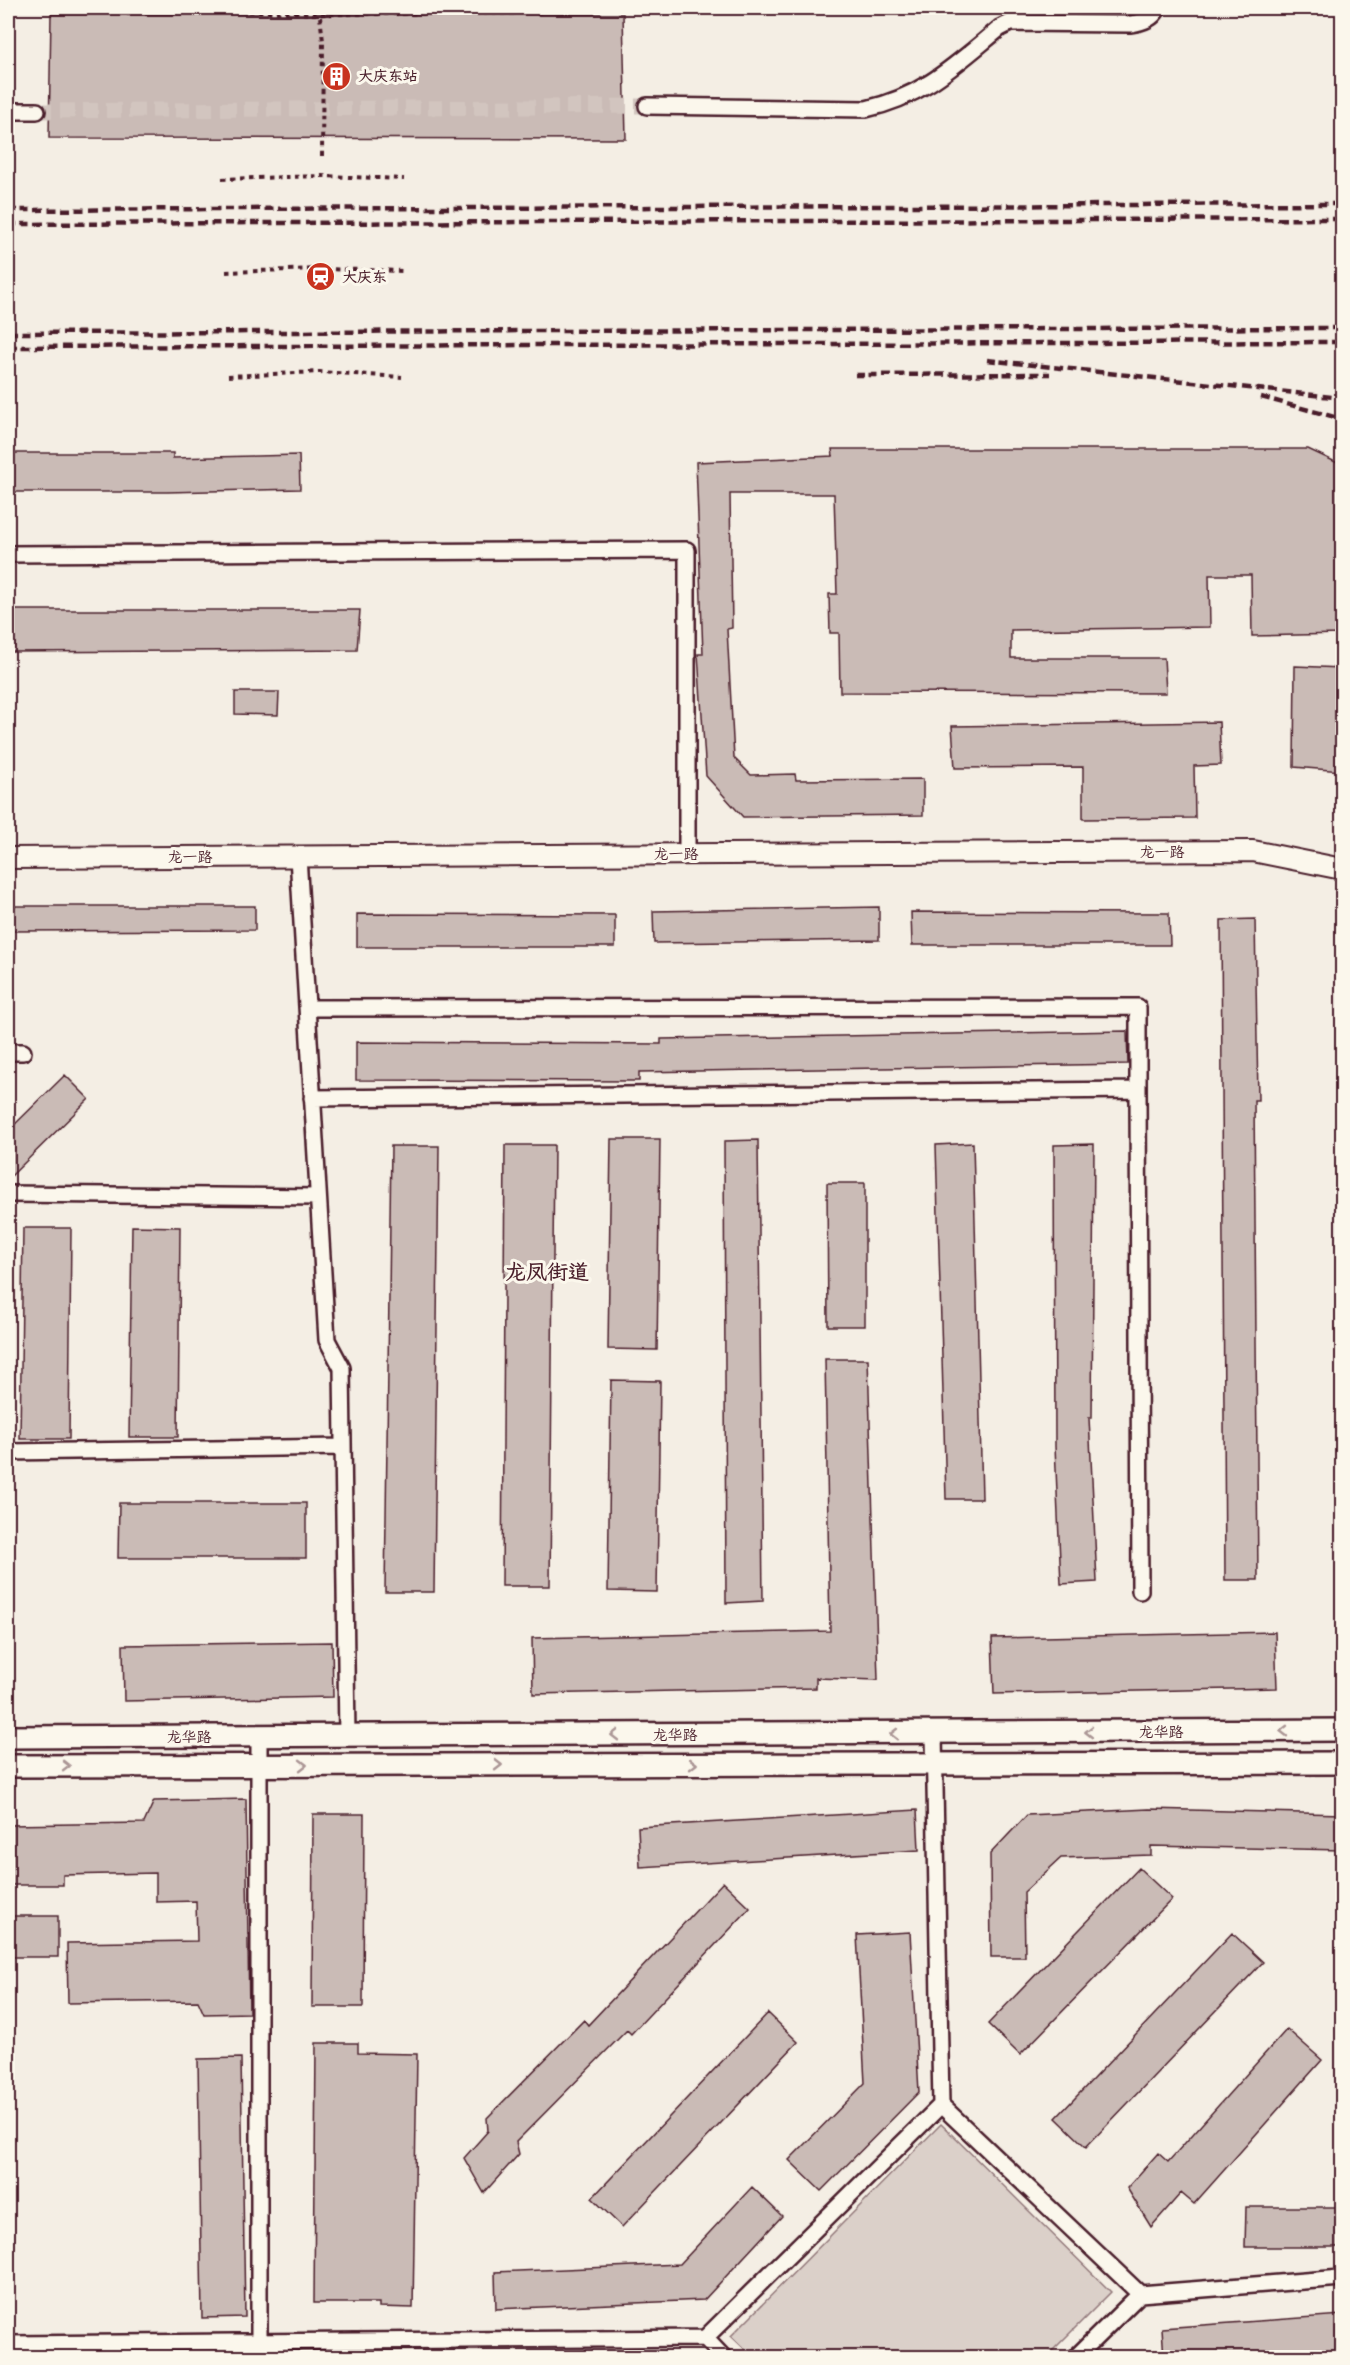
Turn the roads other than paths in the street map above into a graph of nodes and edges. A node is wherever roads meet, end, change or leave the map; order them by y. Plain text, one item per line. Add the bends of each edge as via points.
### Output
1 (1158, 8) edge
2 (647, 106) tunnel mouth
3 (8, 111) edge
4 (37, 111) tunnel mouth
5 (8, 554) edge
6 (687, 854) junction
7 (298, 856) junction
8 (8, 858) edge
9 (1342, 869) edge
10 (307, 1008) junction
11 (8, 1052) edge
12 (23, 1052) dead end
13 (1138, 1090) junction
14 (312, 1098) junction
15 (8, 1194) edge
16 (318, 1197) junction
17 (343, 1448) junction
18 (8, 1452) edge
19 (1140, 1591) dead end
20 (1342, 1731) edge
21 (934, 1734) junction
22 (8, 1737) edge
23 (259, 1737) junction
24 (347, 1737) junction
25 (1342, 1763) edge
26 (934, 1764) junction
27 (258, 1765) junction
28 (8, 1766) edge
29 (941, 2105) junction
30 (1342, 2278) edge
31 (1140, 2294) junction
32 (705, 2338) junction
33 (259, 2341) junction
34 (8, 2344) edge
35 (259, 2358) edge
36 (724, 2358) edge
37 (1075, 2358) edge

1 - 2 street via 1145,21 1131,24 1010,23 935,81 897,101 866,109
3 - 4 street
5 - 6 street via 687,550
6 - 7 street, 龙一路
6 - 9 street, 龙一路 via 1253,851
7 - 8 street, 龙一路
7 - 10 street
10 - 13 street via 1138,1007
10 - 14 street
11 - 12 street
13 - 14 street
13 - 19 street
14 - 16 street
15 - 16 street
16 - 17 street via 327,1340 342,1368
17 - 18 street
17 - 24 street
20 -> 21 main road, 龙华路
21 -> 24 main road, 龙华路
21 - 26 street
22 - 23 main road, 龙华路
23 - 24 main road, 龙华路
23 - 27 street
25 - 26 main road
27 -> 26 main road
26 - 29 street
28 -> 27 main road
27 - 33 street
29 - 31 street
29 - 32 street
30 - 31 street
31 - 37 street
32 - 33 street
32 - 36 street
33 - 34 street
33 - 35 street

